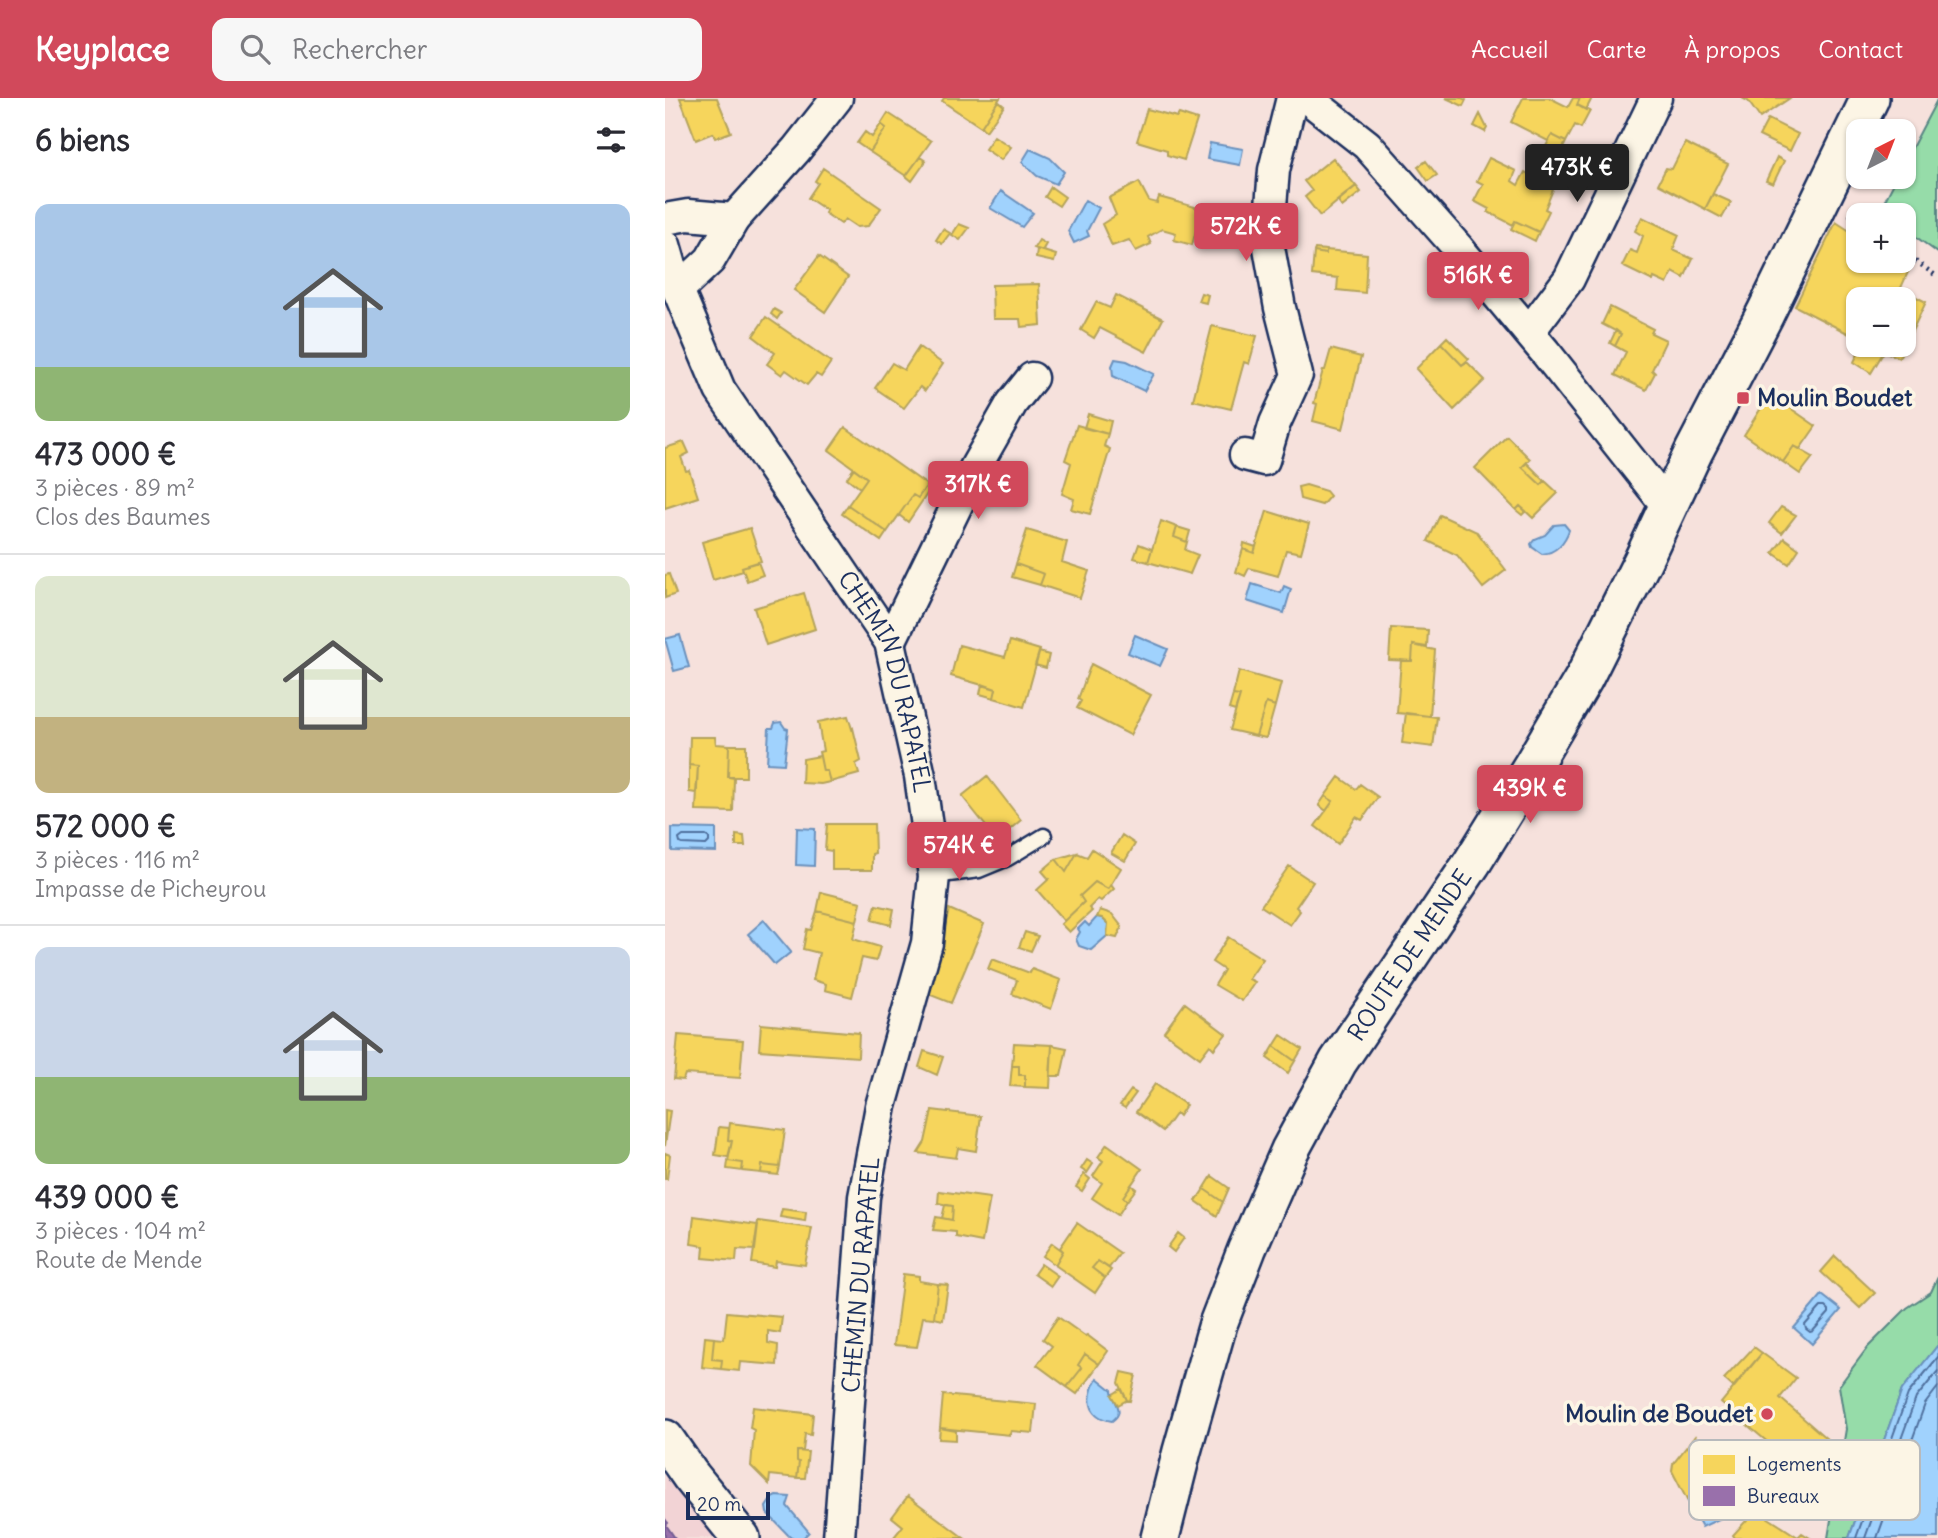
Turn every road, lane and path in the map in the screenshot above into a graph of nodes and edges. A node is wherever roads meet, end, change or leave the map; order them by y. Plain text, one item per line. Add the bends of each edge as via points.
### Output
1 (837, 98) edge
2 (1292, 98) edge
3 (1307, 98) edge
4 (1870, 98) edge
5 (1651, 100) edge
6 (665, 219) edge
7 (734, 219) junction
8 (665, 245) edge
9 (1916, 261) edge
10 (1938, 277) edge
11 (678, 290) junction
12 (1529, 332) junction
13 (1031, 378) dead end
14 (1245, 455) dead end
15 (1667, 506) junction
16 (890, 642) junction
17 (1044, 836) dead end
18 (934, 876) junction
19 (665, 1439) edge
20 (741, 1538) edge
21 (839, 1538) edge
22 (1160, 1538) edge

1 - 7 street
2 - 14 street via 1274,170 1268,242 1297,375 1264,460
3 - 12 street via 1367,145
4 - 15 street, ROUTE DE MENDE
5 - 12 street via 1569,279
6 - 7 street via 688,215
7 - 11 street via 709,260
8 - 11 street, CHEMIN DU RAPATEL
9 - 10 path
11 - 16 street, CHEMIN DU RAPATEL via 720,390
12 - 15 street
13 - 16 street via 975,468
15 - 22 street, ROUTE DE MENDE via 1590,666 1552,733 1472,863 1338,1062 1290,1150 1218,1324
16 - 18 street, CHEMIN DU RAPATEL via 920,776
17 - 18 lane via 979,870
18 - 21 street, CHEMIN DU RAPATEL via 927,943 881,1106 864,1198
19 - 20 street

